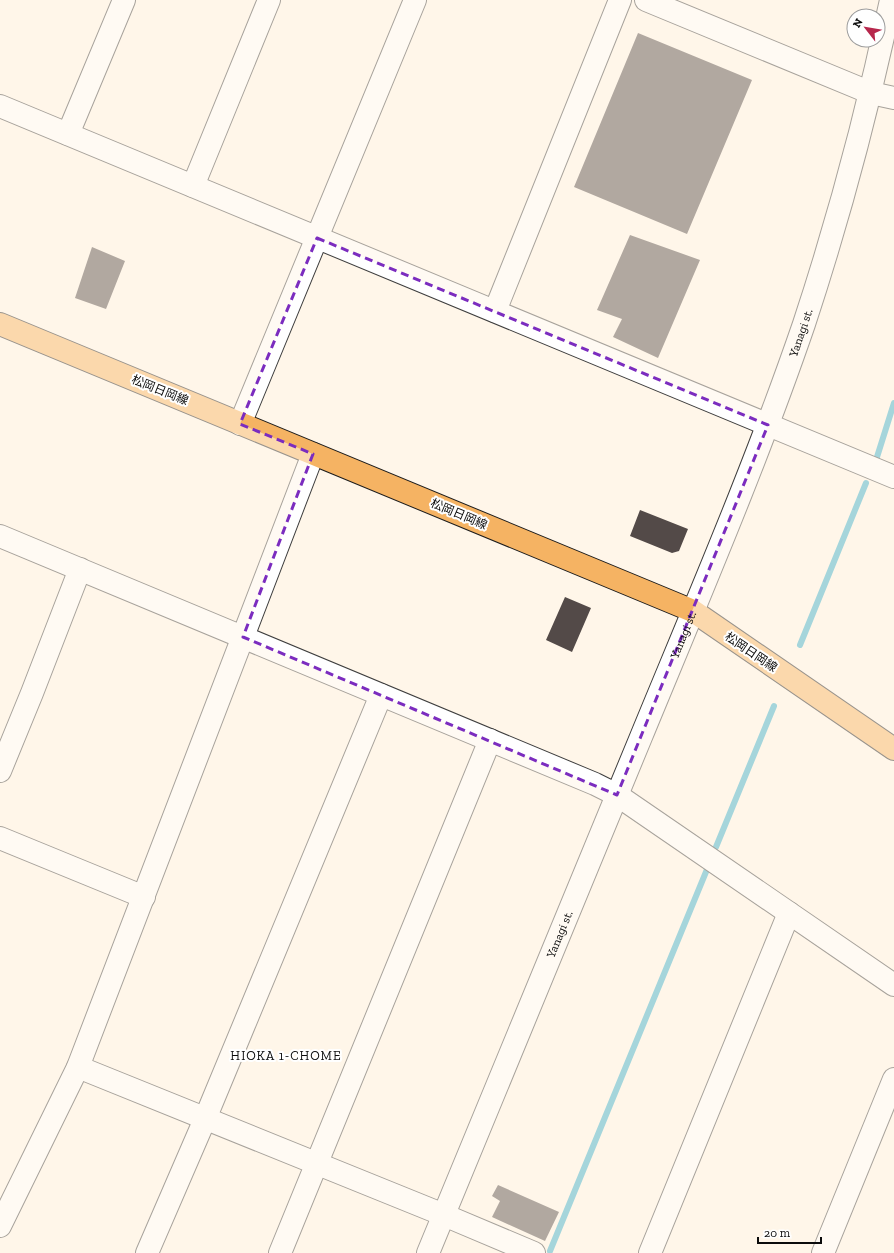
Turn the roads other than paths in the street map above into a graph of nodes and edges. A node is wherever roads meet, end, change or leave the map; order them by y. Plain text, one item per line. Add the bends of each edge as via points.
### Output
1 (124, 0) edge
2 (269, 0) edge
3 (415, 0) edge
4 (620, 0) edge
5 (646, 0) edge
6 (892, 0) edge
7 (871, 93) junction
8 (894, 98) edge
9 (0, 106) edge
10 (68, 134) junction
11 (192, 186) junction
12 (317, 238) junction
13 (495, 311) junction
14 (0, 324) edge
15 (240, 424) junction
16 (768, 425) junction
17 (313, 454) junction
18 (894, 477) edge
19 (0, 536) edge
20 (80, 569) junction
21 (693, 611) junction
22 (243, 637) junction
23 (381, 695) junction
24 (490, 740) junction
25 (894, 749) edge
26 (0, 771) edge
27 (617, 795) junction
28 (0, 838) edge
29 (144, 897) junction
30 (789, 913) junction
31 (894, 985) edge
32 (78, 1068) junction
33 (894, 1079) edge
34 (205, 1119) junction
35 (316, 1163) junction
36 (444, 1215) junction
37 (0, 1226) edge
38 (147, 1253) edge
39 (280, 1253) edge
40 (428, 1253) edge
41 (534, 1253) edge
42 (650, 1253) edge
43 (823, 1253) edge

1 - 10 street
2 - 11 street
3 - 12 street
4 - 13 street
5 - 7 street
6 - 7 street, Yanagi st.
7 - 8 street
7 - 16 street, Yanagi st. via 804,322
9 - 10 street
10 - 11 street
11 - 12 street
12 - 13 street
12 - 15 street
13 - 16 street
14 - 15 main road, 松岡日岡線
15 - 17 main road, 松岡日岡線
16 - 18 street
16 - 21 street, Yanagi st.
17 - 21 main road, 松岡日岡線
17 - 22 street
19 - 20 street
20 - 22 street
20 - 26 street
21 - 25 main road, 松岡日岡線
21 - 27 street, Yanagi st.
22 - 23 street
22 - 29 street
23 - 24 street
23 - 34 street
24 - 27 street
24 - 35 street
27 - 30 street
27 - 36 street, Yanagi st.
28 - 29 street
29 - 32 street
30 - 31 street
30 - 42 street
32 - 34 street
32 - 37 street
33 - 43 street
34 - 35 street
34 - 38 street
35 - 36 street
35 - 39 street
36 - 40 street, Yanagi st.
36 - 41 street

